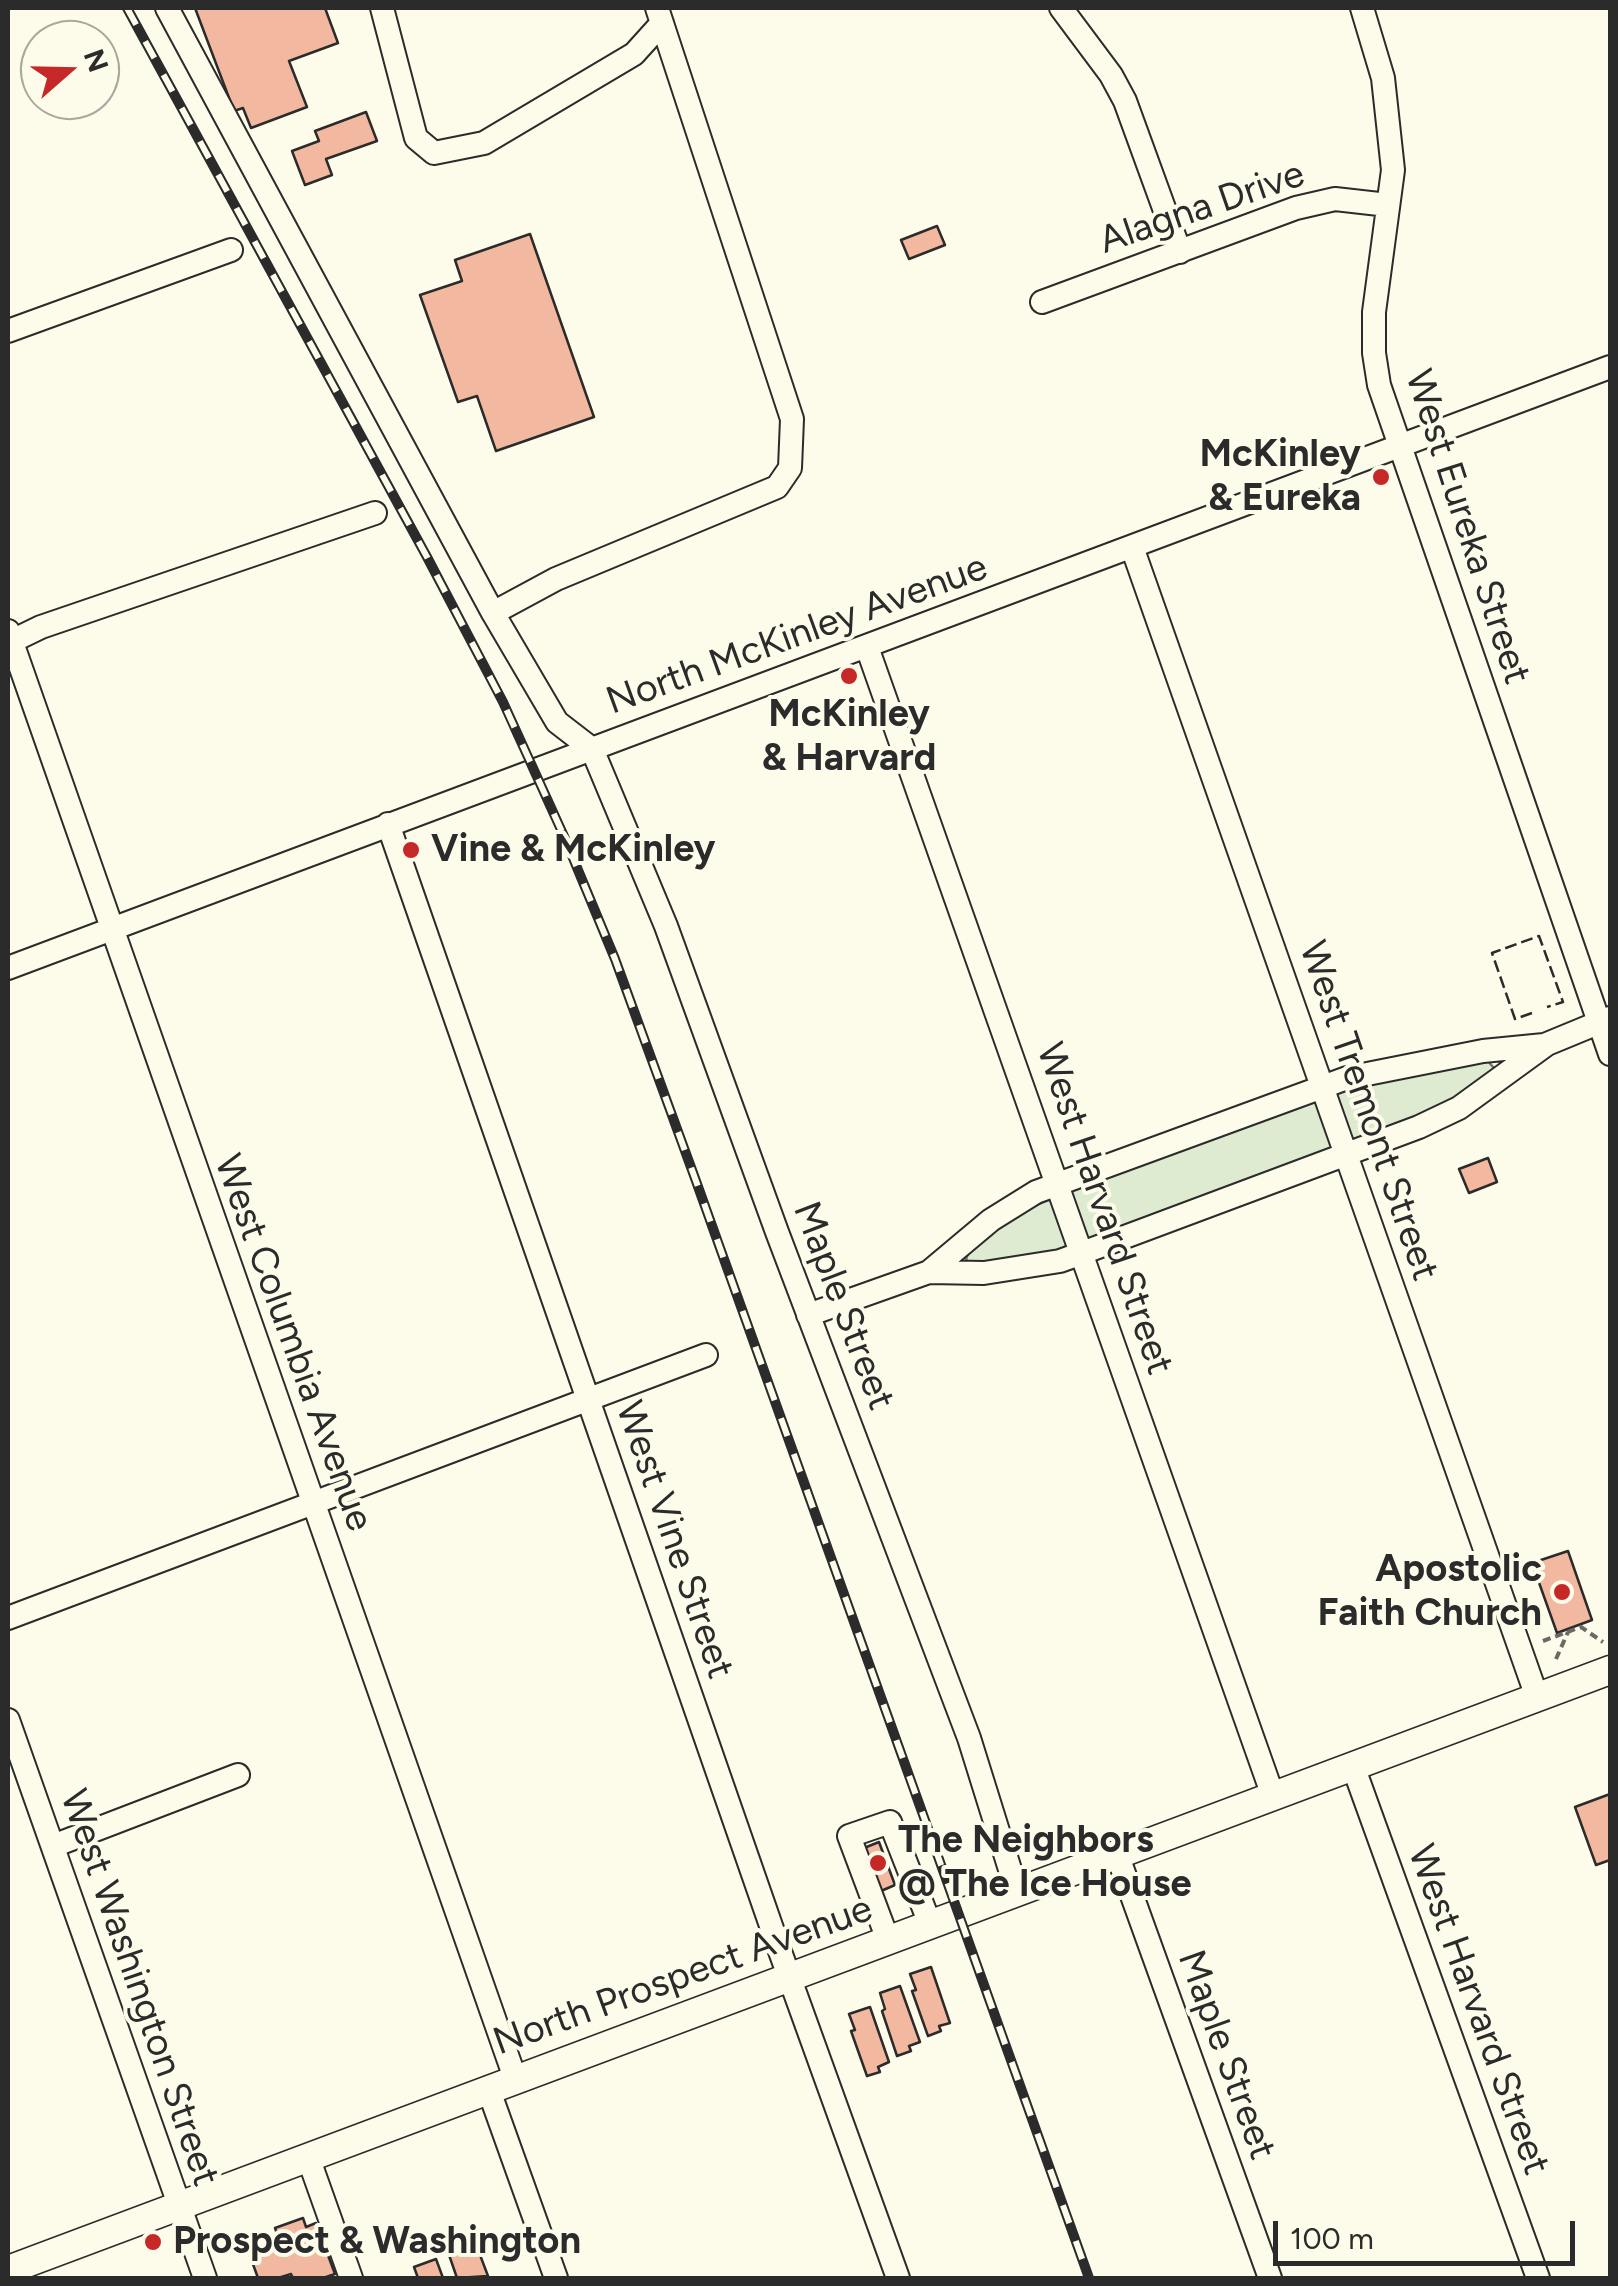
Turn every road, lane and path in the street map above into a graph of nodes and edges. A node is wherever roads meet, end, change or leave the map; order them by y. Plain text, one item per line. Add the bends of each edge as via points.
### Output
1 (168, 8) edge
2 (382, 8) edge
3 (1061, 8) edge
4 (1362, 8) edge
5 (659, 15) edge
6 (1388, 205) junction
7 (231, 250) dead end
8 (1180, 252) junction
9 (1042, 302) dead end
10 (8, 331) edge
11 (1610, 367) edge
12 (1400, 448) junction
13 (375, 514) dead end
14 (1132, 547) junction
15 (493, 613) junction
16 (9, 638) edge
17 (867, 646) junction
18 (592, 749) junction
19 (388, 824) junction
20 (110, 930) junction
21 (8, 968) edge
22 (1605, 1020) edge
23 (1547, 1044) junction
24 (1610, 1054) edge
25 (1322, 1086) junction
26 (1346, 1154) junction
27 (1058, 1184) junction
28 (1082, 1253) junction
29 (929, 1272) junction
30 (808, 1314) junction
31 (706, 1355) dead end
32 (588, 1400) junction
33 (313, 1504) junction
34 (8, 1618) edge
35 (1568, 1632) junction
36 (1543, 1641) dead end
37 (1602, 1642) dead end
38 (1556, 1659) dead end
39 (1610, 1670) edge
40 (1537, 1697) junction
41 (8, 1720) edge
42 (1353, 1766) junction
43 (238, 1774) dead end
44 (1273, 1796) junction
45 (52, 1846) junction
46 (1116, 1854) junction
47 (1017, 1892) junction
48 (930, 1924) junction
49 (888, 1940) junction
50 (790, 1976) junction
51 (515, 2078) junction
52 (488, 2088) junction
53 (308, 2157) junction
54 (179, 2206) junction
55 (8, 2270) edge
56 (205, 2278) edge
57 (351, 2278) edge
58 (556, 2278) edge
59 (898, 2278) edge
60 (1270, 2278) edge
61 (1538, 2278) edge

1 - 15 street
2 - 5 street via 416,138 434,152 484,143 634,54
3 - 8 street via 1125,101
4 - 6 street, West Eureka Street via 1390,116
5 - 15 street via 792,419 790,468 777,487 556,579
6 - 8 street, Alagna Drive via 1320,202
6 - 12 street, West Eureka Street via 1374,352
7 - 10 street
8 - 9 street, Alagna Drive
11 - 12 street, North McKinley Avenue
12 - 14 street, North McKinley Avenue
12 - 22 street, West Eureka Street
13 - 16 street
14 - 17 street, North McKinley Avenue
14 - 25 street, West Tremont Street
15 - 18 street via 557,722
16 - 20 street, West Columbia Avenue
17 - 18 street, North McKinley Avenue
17 - 27 street, West Harvard Street
18 - 19 street, North McKinley Avenue
18 - 30 street, Maple Street via 666,926
19 - 20 street, North McKinley Avenue
19 - 32 street, West Vine Street
20 - 21 street, North McKinley Avenue
20 - 33 street, West Columbia Avenue
22 - 23 street
22 - 24 street, West Eureka Street
23 - 25 street
23 - 26 street via 1459,1108
25 - 26 street, West Tremont Street
25 - 27 street
26 - 28 street
26 - 40 street, West Tremont Street
27 - 28 street, West Harvard Street
27 - 29 street via 1012,1206
28 - 29 street via 984,1272
28 - 44 street, West Harvard Street
29 - 30 street
30 - 47 street, Maple Street via 969,1738
31 - 32 street
32 - 33 street
32 - 50 street, West Vine Street
33 - 34 street
33 - 51 street, West Columbia Avenue
35 - 36 path
35 - 37 path via 1580,1628
35 - 38 path
39 - 40 main road, North Prospect Avenue
40 - 42 main road, North Prospect Avenue
41 - 45 street, West Washington Street
42 - 44 main road, North Prospect Avenue
42 - 61 street, West Harvard Street
43 - 45 street
44 - 46 main road, North Prospect Avenue
45 - 54 street, West Washington Street
46 - 47 main road, North Prospect Avenue
46 - 60 street, Maple Street
47 - 48 main road, North Prospect Avenue
48 - 49 main road, North Prospect Avenue
48 - 49 street via 890,1822 849,1836
49 - 50 main road, North Prospect Avenue
50 - 51 main road, North Prospect Avenue
50 - 59 street, West Vine Street
51 - 52 main road, North Prospect Avenue
52 - 53 main road, North Prospect Avenue
52 - 58 street
53 - 54 main road, North Prospect Avenue
53 - 57 street
54 - 55 main road, North Prospect Avenue
54 - 56 street, West Washington Street

